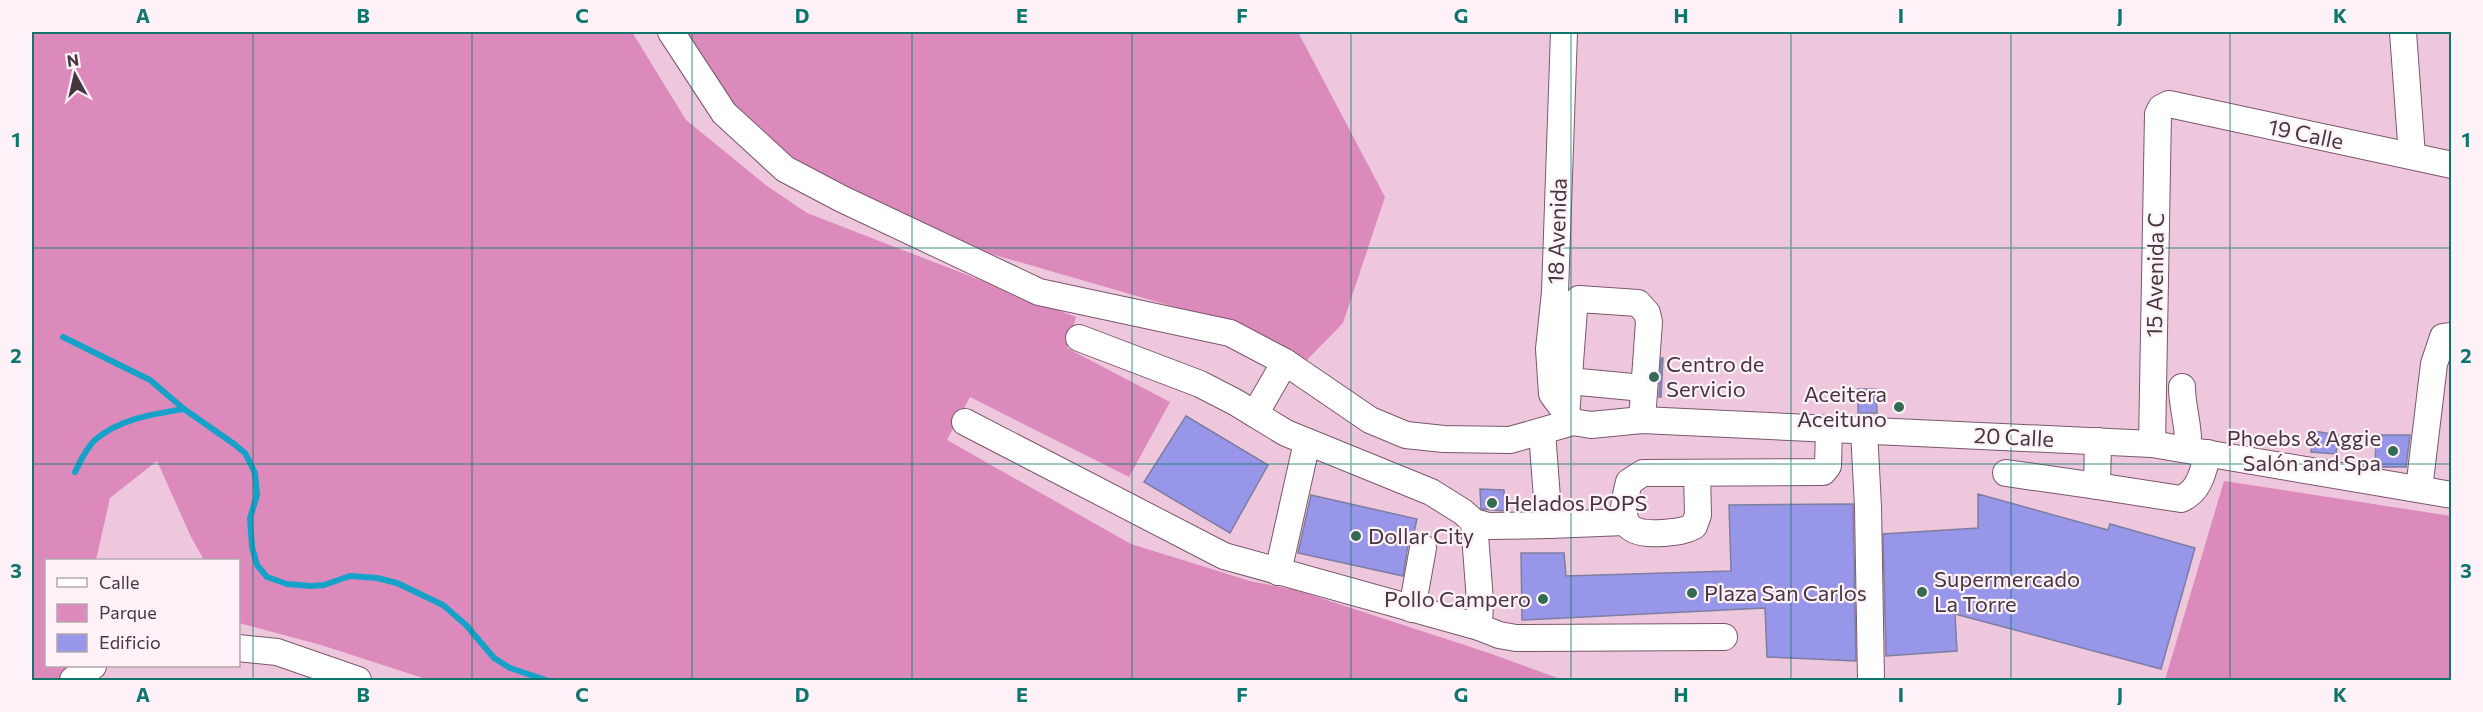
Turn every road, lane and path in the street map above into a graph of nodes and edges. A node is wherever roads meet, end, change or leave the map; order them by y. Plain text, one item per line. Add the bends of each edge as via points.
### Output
1 (671, 32) edge
2 (1564, 32) edge
3 (2403, 32) edge
4 (2161, 108) joint
5 (2412, 156) junction
6 (2451, 165) edge
7 (2451, 336) edge
8 (1079, 338) dead end
9 (1285, 362) junction
10 (1569, 381) junction
11 (2182, 387) dead end
12 (1643, 388) junction
13 (1255, 414) junction
14 (1570, 419) junction
15 (1642, 420) junction
16 (965, 422) dead end
17 (1829, 429) junction
18 (1864, 430) junction
19 (1542, 432) junction
20 (2098, 441) junction
21 (1306, 442) junction
22 (2152, 444) junction
23 (2198, 451) junction
24 (1697, 473) junction
25 (2006, 473) dead end
26 (2097, 486) junction
27 (2419, 489) junction
28 (2451, 495) edge
29 (1474, 522) junction
30 (1625, 522) junction
31 (1549, 525) junction
32 (1423, 548) dead end
33 (1278, 572) junction
34 (1412, 609) junction
35 (1479, 627) junction
36 (1724, 636) dead end
37 (240, 648) edge
38 (92, 667) edge
39 (73, 681) edge
40 (358, 681) edge
41 (1870, 681) edge

1 - 9 street via 724,112 785,169 1039,292 1230,333
2 - 14 street, 18 Avenida via 1555,292 1549,349 1552,394
3 - 5 street
4 - 5 street, 19 Calle via 2169,104
4 - 22 street, 15 Avenida C
5 - 6 street, 19 Calle
7 - 27 street via 2443,338 2434,364
8 - 13 street via 1200,384
9 - 13 street
9 - 19 street via 1370,420 1406,435 1510,440
10 - 12 street
10 - 12 street via 1575,303 1579,299 1638,303 1647,313 1648,322
10 - 14 street
11 - 23 street via 2182,408
12 - 15 street
13 - 21 street
14 - 15 street, 20 Calle via 1591,425
14 - 19 street
15 - 17 street, 20 Calle
16 - 33 street via 1224,556
17 - 18 street, 20 Calle
17 - 24 street via 1828,466 1823,472
18 - 20 street, 20 Calle
18 - 41 street
19 - 31 street
20 - 22 street, 20 Calle
20 - 26 street
21 - 29 street via 1431,492
21 - 33 street
22 - 23 street, 20 Calle
23 - 26 street via 2196,489 2181,499
23 - 27 street, 20 Calle
24 - 30 street via 1643,473 1629,482
24 - 30 street via 1698,514 1694,526 1683,532 1639,533 1630,530
25 - 26 street
27 - 28 street, 20 Calle
29 - 31 street via 1488,526
29 - 35 street
30 - 31 street
32 - 34 street
33 - 34 street
34 - 35 street
35 - 36 street via 1516,638
37 - 40 street via 277,652
38 - 39 street

